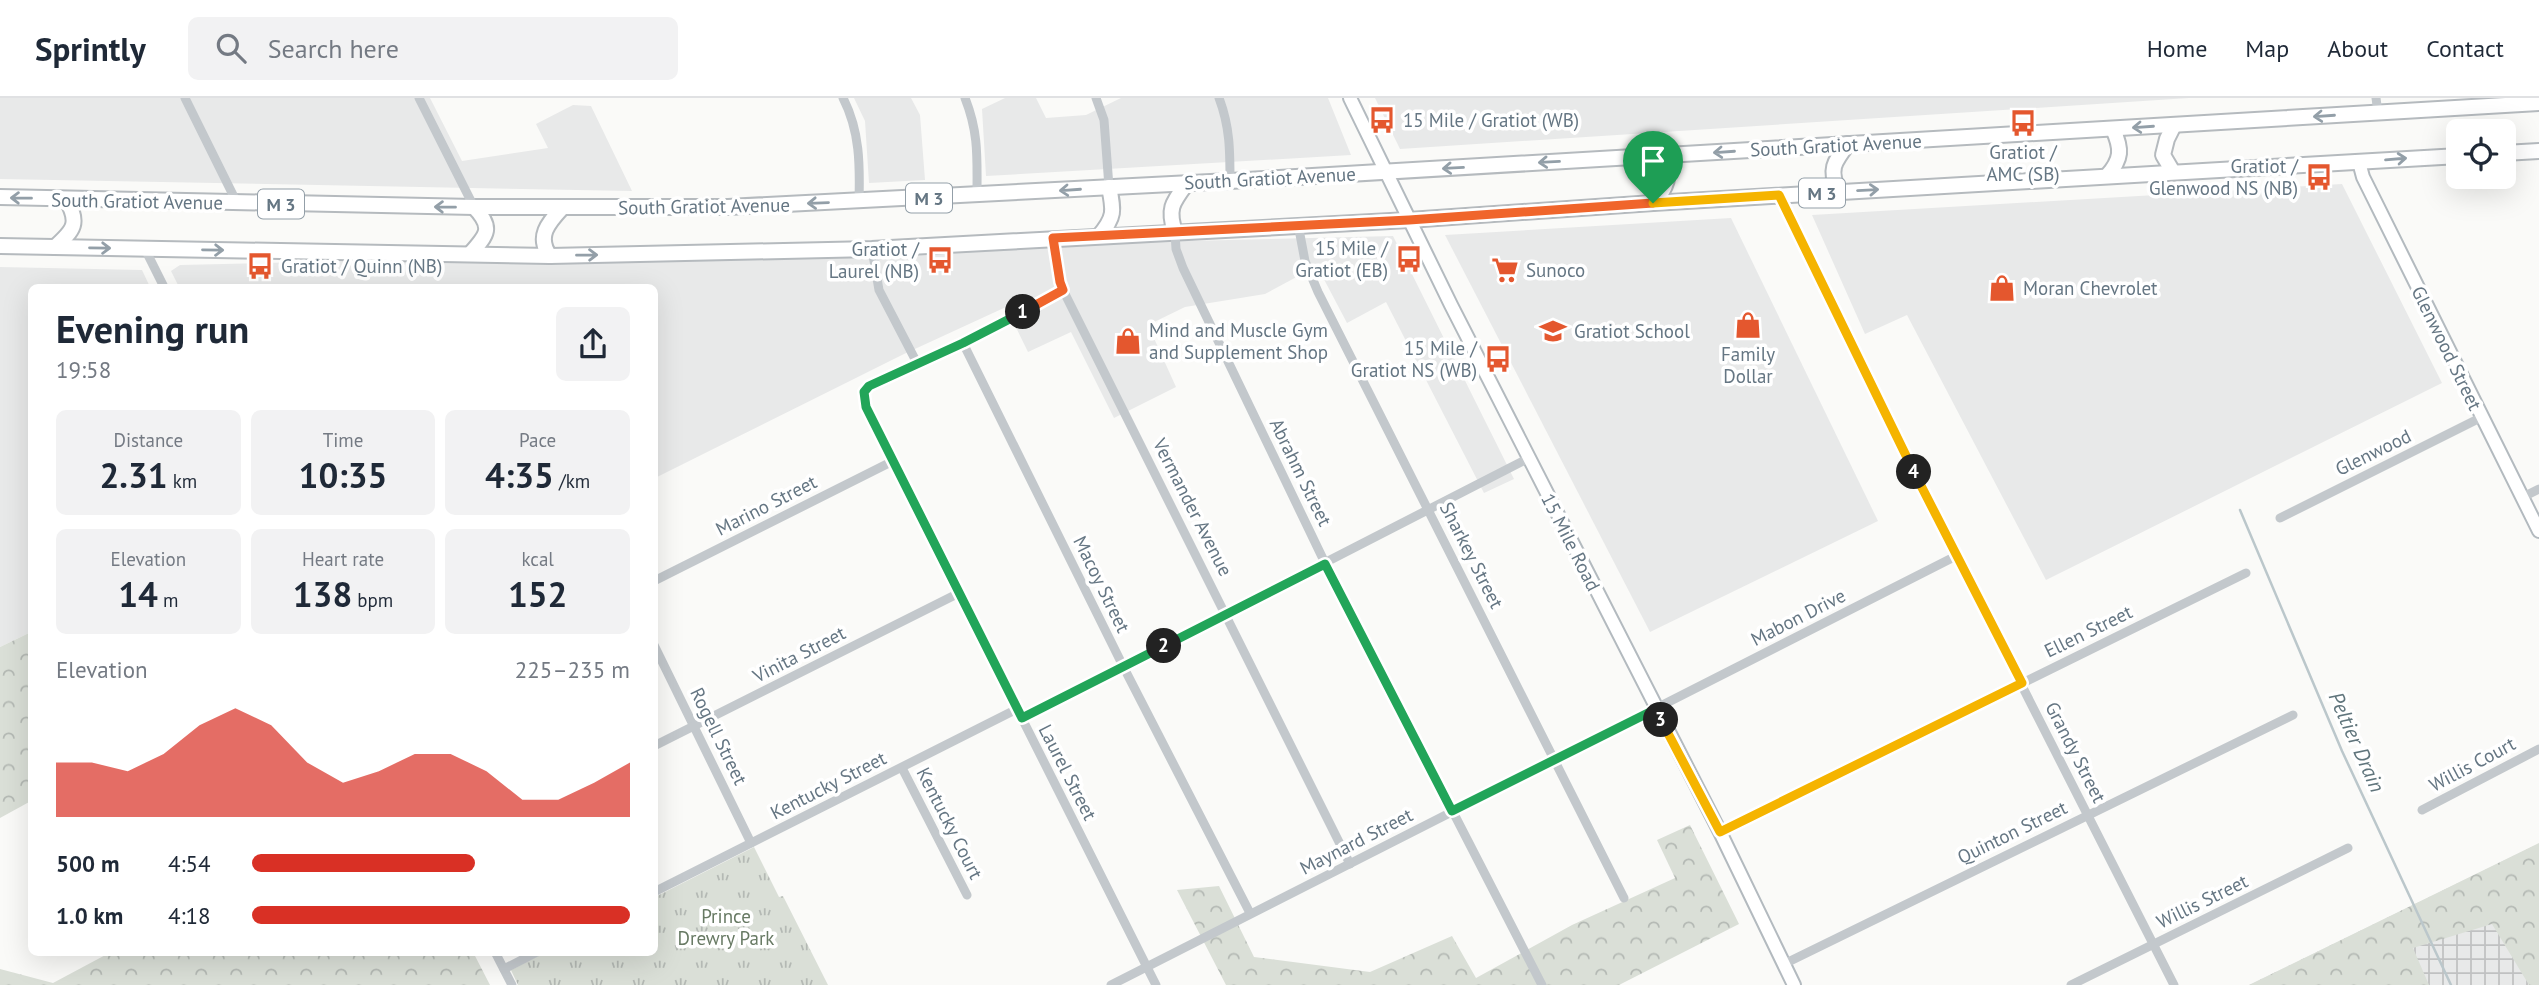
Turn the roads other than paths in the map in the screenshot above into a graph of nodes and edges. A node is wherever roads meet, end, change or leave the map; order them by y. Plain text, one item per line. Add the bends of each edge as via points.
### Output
1 (185, 98) edge
2 (419, 98) edge
3 (843, 98) edge
4 (965, 98) edge
5 (1096, 98) edge
6 (1219, 98) edge
7 (1350, 98) edge
8 (2539, 103) edge
9 (2377, 105) edge
10 (2174, 125) junction
11 (2113, 129) junction
12 (1849, 144) junction
13 (2539, 151) edge
14 (2516, 152) edge
15 (1668, 156) junction
16 (2446, 157) edge
17 (2359, 162) junction
18 (1386, 172) junction
19 (2173, 172) junction
20 (2107, 176) junction
21 (1230, 181) junction
22 (1187, 183) junction
23 (1109, 187) junction
24 (1839, 192) junction
25 (977, 195) junction
26 (1779, 195) junction
27 (0, 198) edge
28 (66, 199) junction
29 (859, 202) junction
30 (237, 203) junction
31 (1653, 203) junction
32 (474, 207) junction
33 (562, 208) junction
34 (1409, 220) junction
35 (1298, 224) junction
36 (1175, 232) junction
37 (1099, 236) junction
38 (1053, 238) junction
39 (0, 246) edge
40 (55, 247) junction
41 (145, 249) junction
42 (872, 249) junction
43 (470, 254) junction
44 (550, 256) junction
45 (162, 284) edge
46 (1063, 290) junction
47 (963, 343) junction
48 (917, 363) junction
49 (2482, 417) junction
50 (1529, 458) junction
51 (893, 461) junction
52 (2539, 489) edge
53 (2523, 497) junction
54 (1429, 511) junction
55 (2280, 518) dead end
56 (2539, 531) edge
57 (1956, 556) junction
58 (1325, 564) junction
59 (2246, 573) dead end
60 (658, 579) edge
61 (959, 593) junction
62 (1227, 613) junction
63 (658, 653) edge
64 (1124, 666) junction
65 (2022, 683) junction
66 (1656, 709) junction
67 (1019, 713) junction
68 (2293, 715) dead end
69 (694, 726) junction
70 (658, 745) edge
71 (2539, 749) edge
72 (1556, 760) junction
73 (902, 768) junction
74 (2422, 810) dead end
75 (1452, 811) junction
76 (2088, 815) junction
77 (1720, 832) junction
78 (751, 843) junction
79 (2348, 848) dead end
80 (1350, 864) junction
81 (658, 890) edge
82 (967, 895) dead end
83 (1624, 898) dead end
84 (1250, 913) junction
85 (2153, 944) junction
86 (497, 956) edge
87 (529, 956) edge
88 (1784, 964) junction
89 (1147, 967) junction
90 (504, 969) junction
91 (512, 985) edge
92 (1111, 985) edge
93 (1156, 985) edge
94 (1542, 985) edge
95 (1794, 985) edge
96 (2071, 985) edge
97 (2174, 985) edge

1 - 30 street
2 - 32 street
3 - 29 street via 857,133
4 - 25 street via 978,144
5 - 23 street via 1104,120
6 - 21 street via 1229,132
7 - 18 main road, 15 Mile Road
8 - 9 main road, South Gratiot Avenue / M 3
9 -> 10 main road, South Gratiot Avenue / M 3
10 -> 11 main road, South Gratiot Avenue / M 3
10 - 19 main road via 2163,155
11 - 12 main road, South Gratiot Avenue / M 3
11 - 20 main road via 2120,157
12 -> 15 main road, South Gratiot Avenue / M 3
12 - 24 main road via 1833,167
13 - 14 main road
15 -> 18 main road, South Gratiot Avenue / M 3
15 - 31 main road via 1668,180
17 -> 16 main road, M 3
17 - 19 main road, M 3
17 - 49 main road, Glenwood Street
18 - 21 main road, South Gratiot Avenue / M 3
18 - 34 main road, 15 Mile Road
19 - 20 main road, M 3
24 -> 20 main road, M 3
21 - 22 main road, South Gratiot Avenue / M 3
22 - 23 main road, South Gratiot Avenue / M 3
22 - 36 main road via 1171,207
23 -> 25 main road, South Gratiot Avenue / M 3
23 - 37 main road via 1112,216
24 - 26 main road, M 3
25 - 29 main road, South Gratiot Avenue / M 3
26 - 31 main road, M 3
26 - 57 street, Grandy Street
28 -> 27 main road, South Gratiot Avenue / M 3
28 - 30 main road, South Gratiot Avenue / M 3
28 - 40 main road via 73,228
29 -> 33 main road, South Gratiot Avenue / M 3
32 -> 30 main road, South Gratiot Avenue / M 3
31 - 34 main road, M 3
32 - 33 main road, South Gratiot Avenue / M 3
32 - 43 main road via 483,216 487,232
33 - 44 main road via 543,236
34 - 35 main road, M 3
34 - 50 main road, 15 Mile Road
35 - 36 main road, M 3
35 - 54 street, Sharkey Street via 1310,275
36 - 37 main road, M 3
36 - 58 street, Abrahm Street via 1183,268
37 - 38 main road, M 3
38 - 42 main road, M 3
38 - 46 street, Vermander Avenue
39 - 40 main road, M 3
40 -> 41 main road, M 3
41 -> 43 main road, M 3
41 - 45 street
44 -> 42 main road, M 3
42 - 48 street via 879,290
43 - 44 main road, M 3
46 - 47 street
46 - 62 street, Vermander Avenue
47 - 48 street
47 - 64 street, Macoy Street
48 - 51 street, Laurel Street via 864,392 866,407
49 - 53 main road, Glenwood Street
49 - 55 street, Glenwood
50 - 54 street, Kentucky Street
50 - 66 main road, 15 Mile Road
51 - 60 street, Marino Street
51 - 61 street, Laurel Street
52 - 53 street
53 - 56 main road, Glenwood Street
54 - 58 street, Kentucky Street
54 - 72 street, Sharkey Street
57 - 65 street, Grandy Street
57 - 66 street, Mabon Drive
58 - 62 street, Kentucky Street
58 - 75 street, Abrahm Street
59 - 65 street, Ellen Street
61 - 67 street, Laurel Street
61 - 69 street, Vinita Street
62 - 64 street, Kentucky Street
62 - 80 street, Vermander Avenue
63 - 69 street, Rogell Street
64 - 67 street, Kentucky Street
64 - 84 street, Macoy Street
65 - 76 street, Grandy Street
65 - 77 street, Ellen Street
66 - 72 street, Maynard Street
66 - 77 main road, 15 Mile Road
67 - 73 street, Kentucky Street
67 - 89 street, Laurel Street
68 - 76 street, Quinton Street
69 - 70 street, Vinita Street
69 - 78 street, Rogell Street
71 - 74 street, Willis Court
72 - 75 street, Maynard Street
72 - 83 street, Sharkey Street
73 - 78 street, Kentucky Street
73 - 82 street, Kentucky Court
75 - 80 street, Maynard Street
75 - 94 street, Abrahm Street
76 - 85 street, Grandy Street
76 - 88 street, Quinton Street
77 - 88 main road, 15 Mile Road
78 - 81 street, Kentucky Street
79 - 85 street, Willis Street
80 - 84 street, Maynard Street
84 - 89 street, Maynard Street
85 - 96 street, Willis Street
85 - 97 street, Grandy Street
86 - 90 street
87 - 90 street
88 - 95 main road, 15 Mile Road
89 - 92 street, Maynard Street
89 - 93 street, Laurel Street
90 - 91 street

